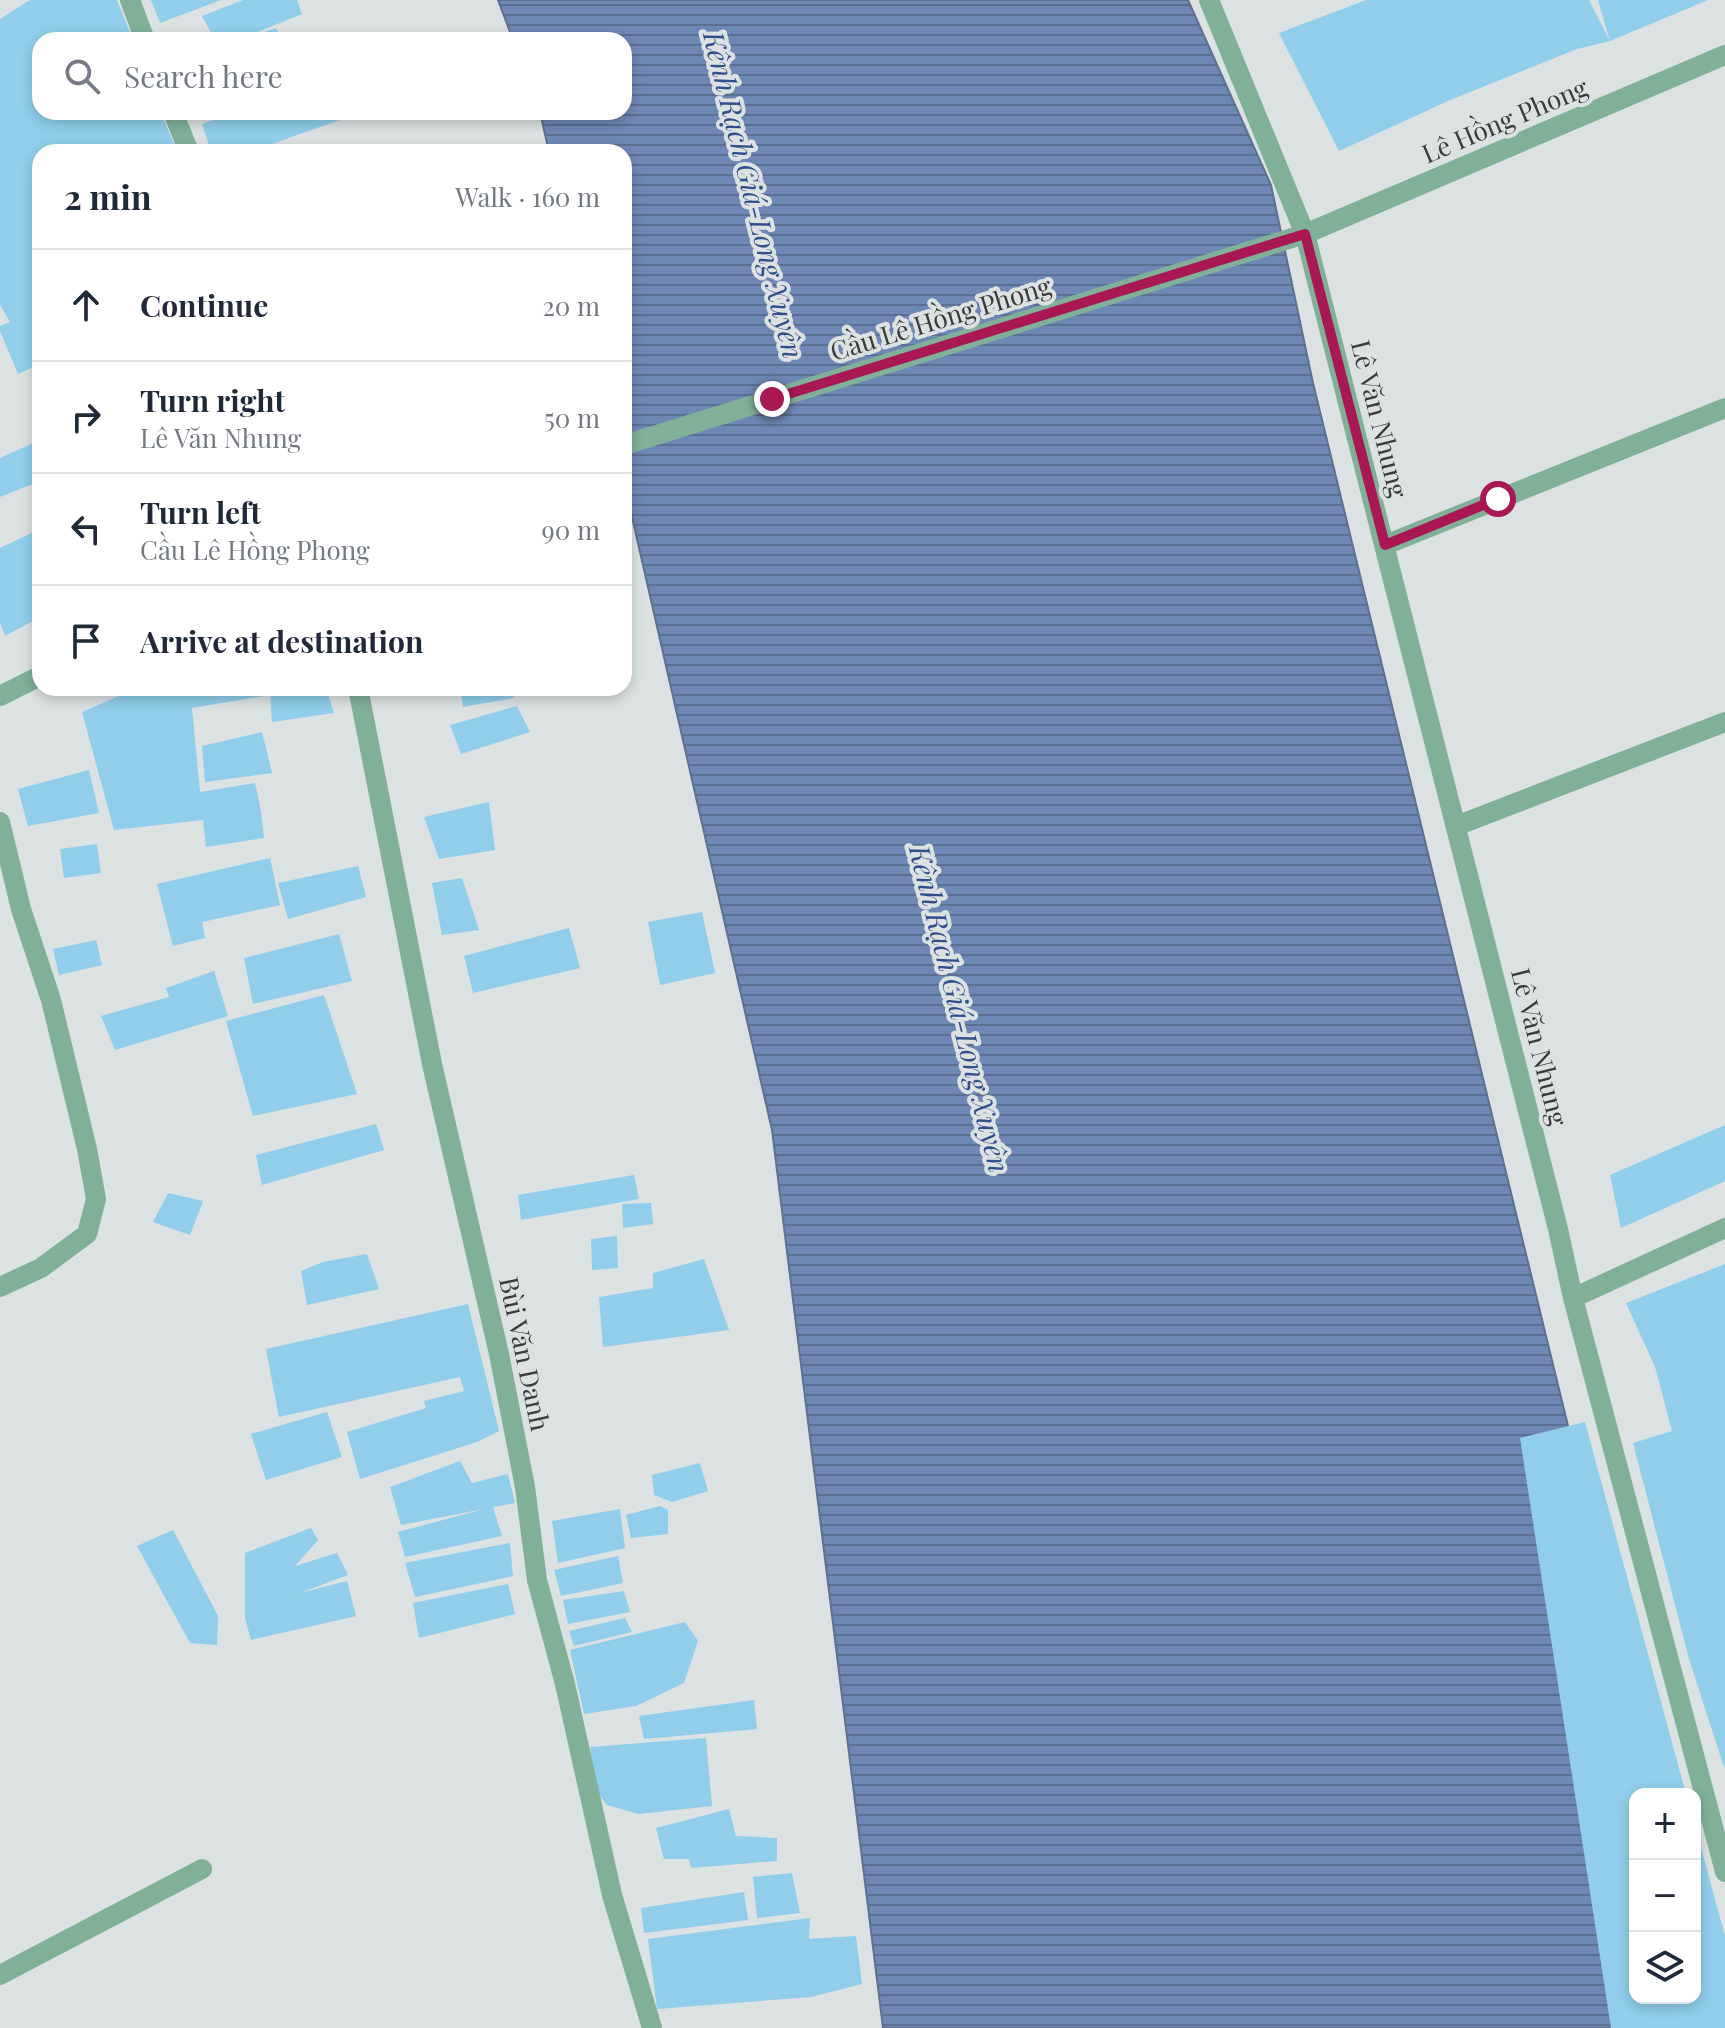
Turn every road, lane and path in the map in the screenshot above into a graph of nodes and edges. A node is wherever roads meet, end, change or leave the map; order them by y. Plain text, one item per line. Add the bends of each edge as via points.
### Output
1 (130, 0) edge
2 (1209, 0) edge
3 (142, 32) edge
4 (1725, 55) edge
5 (176, 120) edge
6 (186, 144) edge
7 (1305, 234) junction
8 (1274, 243) joint
9 (1725, 408) edge
10 (632, 443) edge
11 (1385, 545) junction
12 (32, 680) edge
13 (0, 696) edge
14 (360, 696) edge
15 (1725, 722) edge
16 (0, 822) edge
17 (1456, 826) junction
18 (1725, 1228) edge
19 (0, 1287) edge
20 (1573, 1298) junction
21 (202, 1869) dead end
22 (1725, 1872) edge
23 (0, 1975) edge
24 (652, 2028) edge

1 - 3 street
2 - 7 street, Lê Văn Nhung
4 - 7 street, Lê Hồng Phong
5 - 6 street
7 - 8 street, Lê Hồng Phong
7 - 11 street, Lê Văn Nhung
8 - 10 street, Cầu Lê Hồng Phong
9 - 11 street
11 - 17 street, Lê Văn Nhung
12 - 13 street
14 - 24 street, Bùi Văn Danh via 432,1064 499,1354 537,1580 612,1895
15 - 17 street
16 - 19 street via 51,1000 96,1199 87,1234 41,1268
17 - 20 street, Lê Văn Nhung
18 - 20 street
20 - 22 street, Lê Văn Nhung
21 - 23 street

